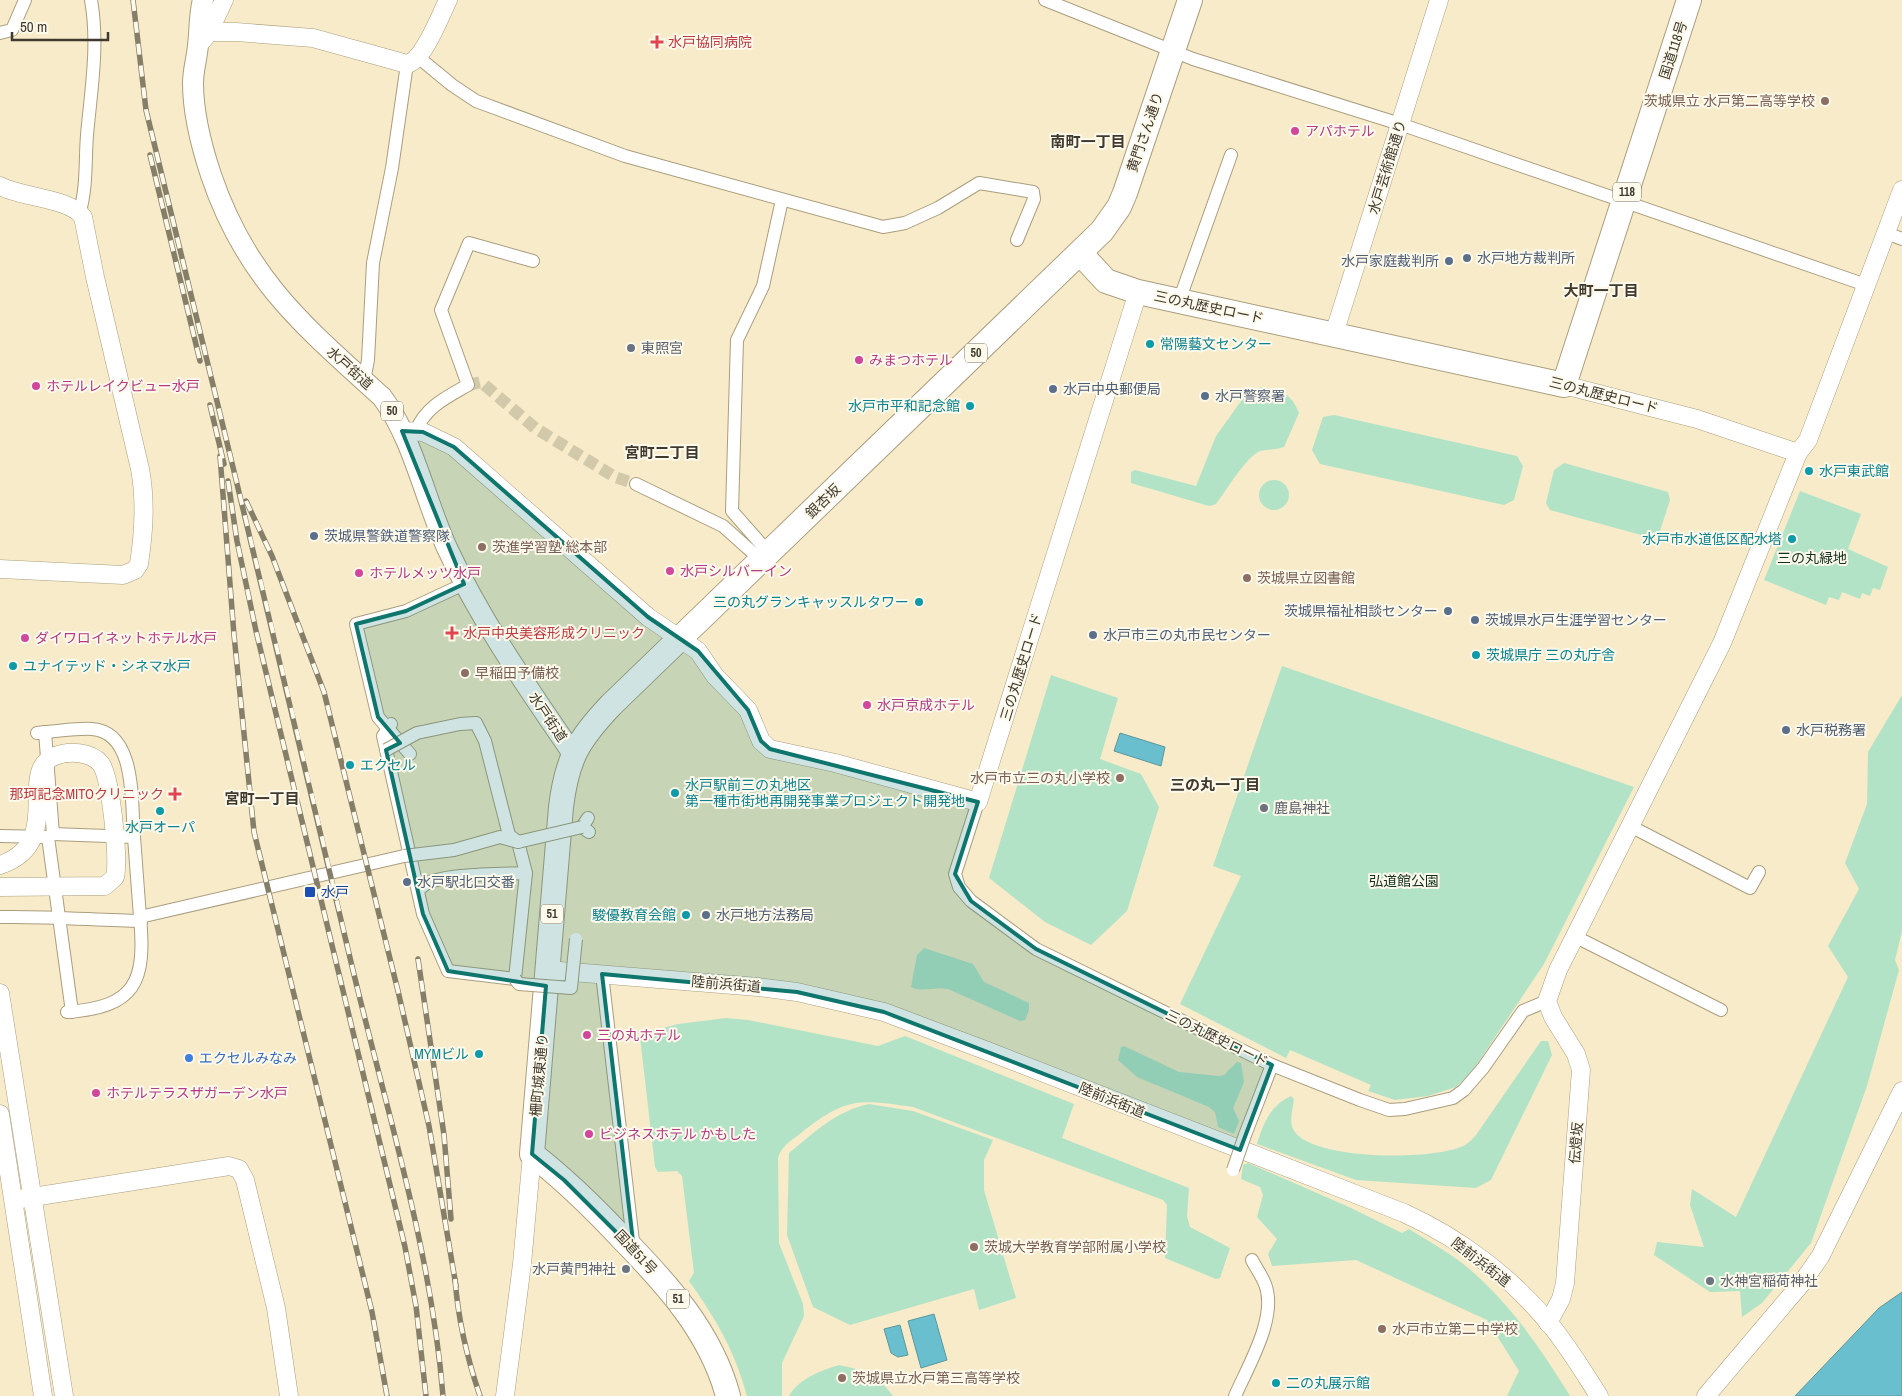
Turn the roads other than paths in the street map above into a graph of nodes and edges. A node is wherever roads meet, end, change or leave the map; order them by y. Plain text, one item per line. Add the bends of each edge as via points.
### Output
1 (25, 0) edge
2 (91, 0) edge
3 (203, 0) edge
4 (224, 0) edge
5 (448, 0) edge
6 (1045, 0) edge
7 (1080, 0) edge
8 (1190, 0) edge
9 (1439, 0) edge
10 (1689, 0) edge
11 (1075, 13) junction
12 (0, 33) edge
13 (204, 39) junction
14 (1172, 51) junction
15 (412, 60) junction
16 (1400, 124) junction
17 (1231, 155) dead end
18 (0, 186) edge
19 (1902, 190) edge
20 (782, 200) junction
21 (1624, 202) junction
22 (80, 211) junction
23 (1894, 236) edge
24 (1017, 240) dead end
25 (1080, 253) junction
26 (533, 261) dead end
27 (1866, 285) junction
28 (1138, 292) junction
29 (1179, 301) junction
30 (1334, 334) junction
31 (364, 381) junction
32 (1564, 384) junction
33 (409, 431) junction
34 (1798, 453) junction
35 (636, 484) tunnel mouth
36 (765, 556) junction
37 (0, 569) edge
38 (464, 584) junction
39 (680, 638) junction
40 (391, 724) dead end
41 (386, 750) junction
42 (410, 754) dead end
43 (573, 754) junction
44 (978, 802) junction
45 (586, 826) dead end
46 (1630, 826) junction
47 (0, 836) edge
48 (51, 836) junction
49 (134, 837) junction
50 (518, 842) junction
51 (407, 856) junction
52 (0, 864) edge
53 (1759, 872) dead end
54 (526, 873) junction
55 (415, 878) junction
56 (0, 887) edge
57 (0, 917) edge
58 (61, 919) junction
59 (140, 919) junction
60 (1574, 936) junction
61 (576, 939) dead end
62 (547, 970) junction
63 (602, 974) junction
64 (515, 979) junction
65 (0, 993) edge
66 (1547, 1001) junction
67 (1721, 1010) dead end
68 (1272, 1065) junction
69 (1902, 1092) edge
70 (0, 1114) edge
71 (532, 1154) junction
72 (1233, 1172) dead end
73 (33, 1197) junction
74 (14, 1200) junction
75 (634, 1250) junction
76 (1252, 1260) dead end
77 (1548, 1322) junction
78 (43, 1396) edge
79 (64, 1396) edge
80 (289, 1396) edge
81 (505, 1396) edge
82 (728, 1396) edge
83 (1235, 1396) edge
84 (1599, 1396) edge
85 (1706, 1396) edge

1 - 12 street via 12,30
2 - 22 street via 94,65 85,192
3 - 13 main road, 水戸街道 / 50
4 - 13 street
5 - 15 street
6 - 11 street
7 - 11 street
8 - 14 highway, 黄門さん通り / 50
9 - 16 street, 水戸芸術館通り
10 - 21 highway, 国道118号 / 118
11 - 14 street
13 - 15 street via 236,32 313,38
13 - 31 main road, 水戸街道 / 50 via 193,82 195,116 222,207 250,260 269,287 310,332
14 - 16 street
14 - 25 highway, 黄門さん通り / 50 via 1119,207 1102,231
15 - 20 street via 476,100 625,156
15 - 31 street via 373,263
16 - 21 street
16 - 30 street, 水戸芸術館通り
17 - 29 street
18 - 22 street via 20,195 65,204
19 - 23 street
20 - 24 street via 882,227 905,223 980,183 1034,192 1034,200
20 - 36 street via 764,286 737,340 732,511
21 - 27 street
21 - 32 highway, 国道118号 / 118
22 - 37 street via 86,224 92,268 145,494 139,564 135,570 123,575
23 - 27 street
25 - 28 highway via 1106,281
25 - 36 highway, 銀杏坂 / 50
26 - 33 street via 469,243 441,310 468,385 425,414
27 - 34 street via 1808,440
28 - 29 highway, 三の丸歴史ロード
28 - 44 street, 三の丸歴史ロード
29 - 30 highway, 三の丸歴史ロード
30 - 32 highway, 三の丸歴史ロード
31 - 33 main road, 水戸街道 / 50 via 382,397
32 - 34 street, 三の丸歴史ロード via 1697,419
33 - 38 main road, 水戸街道 / 50 via 435,521
33 - 39 street via 434,435 454,447 648,617
34 - 46 street via 1722,643
35 - 36 street via 722,526
36 - 39 highway, 銀杏坂 / 50
38 - 42 street via 406,610 356,624 378,717
38 - 43 main road, 水戸街道 / 50
39 - 43 highway, 銀杏坂 / 50 via 598,718
39 - 44 street via 704,657 716,676 748,710 761,741 770,749
40 - 41 street via 383,736
41 - 50 street, bridge via 417,733 445,723 476,723 485,741 509,835
41 - 51 street
43 - 62 highway, 柵町城東通り / 51 via 564,787
44 - 68 street, 三の丸歴史ロード via 955,874 959,887 971,901 1036,949
45 - 50 street, bridge
46 - 53 street via 1750,888
46 - 60 street
47 - 48 street
48 - 49 street
48 - 49 street via 41,733 93,729 111,735 121,746 128,764
48 - 58 street via 57,910
49 - 59 street
50 - 51 street, bridge via 500,838 454,850
50 - 54 street
51 - 55 street
51 - 59 street
52 - 56 street via 21,854 30,841 38,822 38,780 45,762 57,755 77,753 86,754 100,764 109,788 117,862 115,877 105,886
54 - 55 street via 460,876 427,882 422,888
54 - 64 street
55 - 64 street via 423,914 448,972
57 - 58 street via 47,916
58 - 59 street
58 - 59 street via 69,1012 101,1008 133,985 143,952
60 - 66 street
60 - 67 street
61 - 64 street, bridge via 571,988 528,988
62 - 63 street, 陸前浜街道
62 - 71 highway, 柵町城東通り / 51
63 - 75 street
63 - 77 street, 陸前浜街道 via 797,992 884,1012 1427,1224 1484,1261
65 - 73 street
66 - 68 street, 三の丸歴史ロード via 1523,1011 1464,1090 1440,1102 1389,1110
66 - 77 street, 伝燈坂 via 1576,1054 1581,1070 1565,1282 1561,1299
68 - 72 street, bridge
69 - 85 street via 1820,1257
70 - 74 street
71 - 75 highway, 国道51号 / 51 via 564,1180
71 - 81 street, 柵町城東通り
73 - 74 street
73 - 79 street
73 - 80 street via 228,1166 239,1169 245,1180 276,1308
74 - 78 street
75 - 82 highway, 国道51号 / 51 via 667,1286 698,1328 709,1346
76 - 83 street via 1265,1285 1267,1318
77 - 84 street, 陸前浜街道

